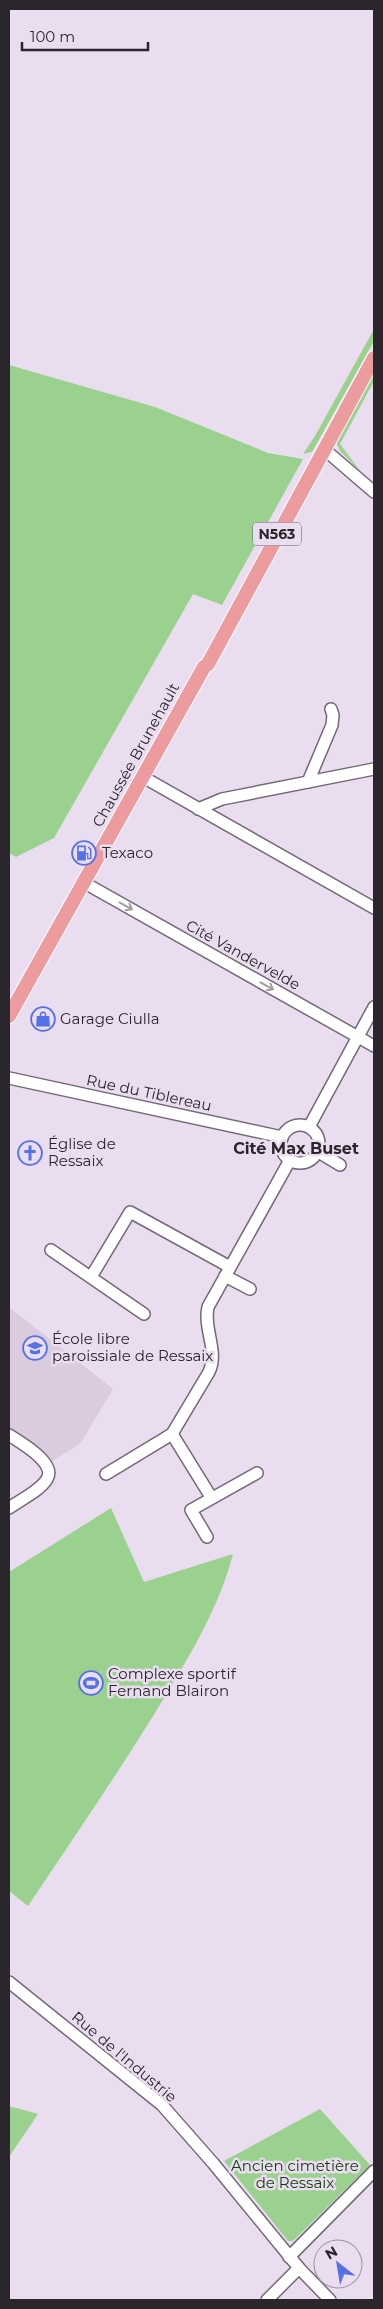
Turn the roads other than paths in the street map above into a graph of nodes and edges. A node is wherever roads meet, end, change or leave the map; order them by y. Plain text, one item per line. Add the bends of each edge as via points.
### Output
1 (374, 358) edge
2 (322, 453) junction
3 (374, 492) edge
4 (331, 709) dead end
5 (374, 769) edge
6 (143, 777) junction
7 (308, 782) junction
8 (198, 808) junction
9 (83, 882) junction
10 (374, 908) edge
11 (374, 1007) edge
12 (9, 1016) edge
13 (358, 1037) junction
14 (374, 1046) edge
15 (9, 1078) edge
16 (309, 1127) junction
17 (282, 1137) junction
18 (317, 1151) junction
19 (290, 1160) junction
20 (340, 1165) dead end
21 (51, 1250) dead end
22 (228, 1272) junction
23 (91, 1277) junction
24 (250, 1289) dead end
25 (144, 1314) dead end
26 (172, 1434) junction
27 (9, 1435) edge
28 (257, 1473) dead end
29 (106, 1474) dead end
30 (211, 1497) junction
31 (9, 1508) edge
32 (207, 1538) dead end
33 (9, 1982) edge
34 (374, 2171) edge
35 (290, 2257) junction
36 (299, 2268) junction
37 (267, 2300) edge
38 (330, 2300) edge

1 - 2 main road, N563
2 - 3 street
2 - 6 main road, Chaussée Brunehault / N563 via 204,661 204,667
4 - 7 street via 332,725
5 - 7 street
6 - 8 street
6 - 9 main road, Chaussée Brunehault / N563
7 - 8 street via 222,799
8 - 10 street
9 - 12 main road, Chaussée Brunehault / N563
9 -> 13 street, Cité Vandervelde
11 - 13 street
13 - 14 street, Cité Vandervelde
13 - 16 street
15 - 17 street, Rue du Tiblereau
16 - 17 street via 294,1126
16 - 18 street via 318,1140
17 - 19 street via 282,1150
18 - 19 street via 309,1160
18 - 20 street
19 - 22 street
21 - 23 street
22 - 23 street via 130,1212
22 - 24 street
22 - 26 street via 206,1315 213,1364
23 - 25 street
26 - 29 street
26 - 30 street
27 - 31 street via 43,1460 49,1471 48,1479
28 - 30 street
30 - 32 street via 191,1510
33 - 35 street, Rue de l'Industrie via 162,2106
34 - 35 street
35 - 36 street, Rue de l'Industrie
36 - 37 street
36 - 38 street, Rue de l'Industrie

